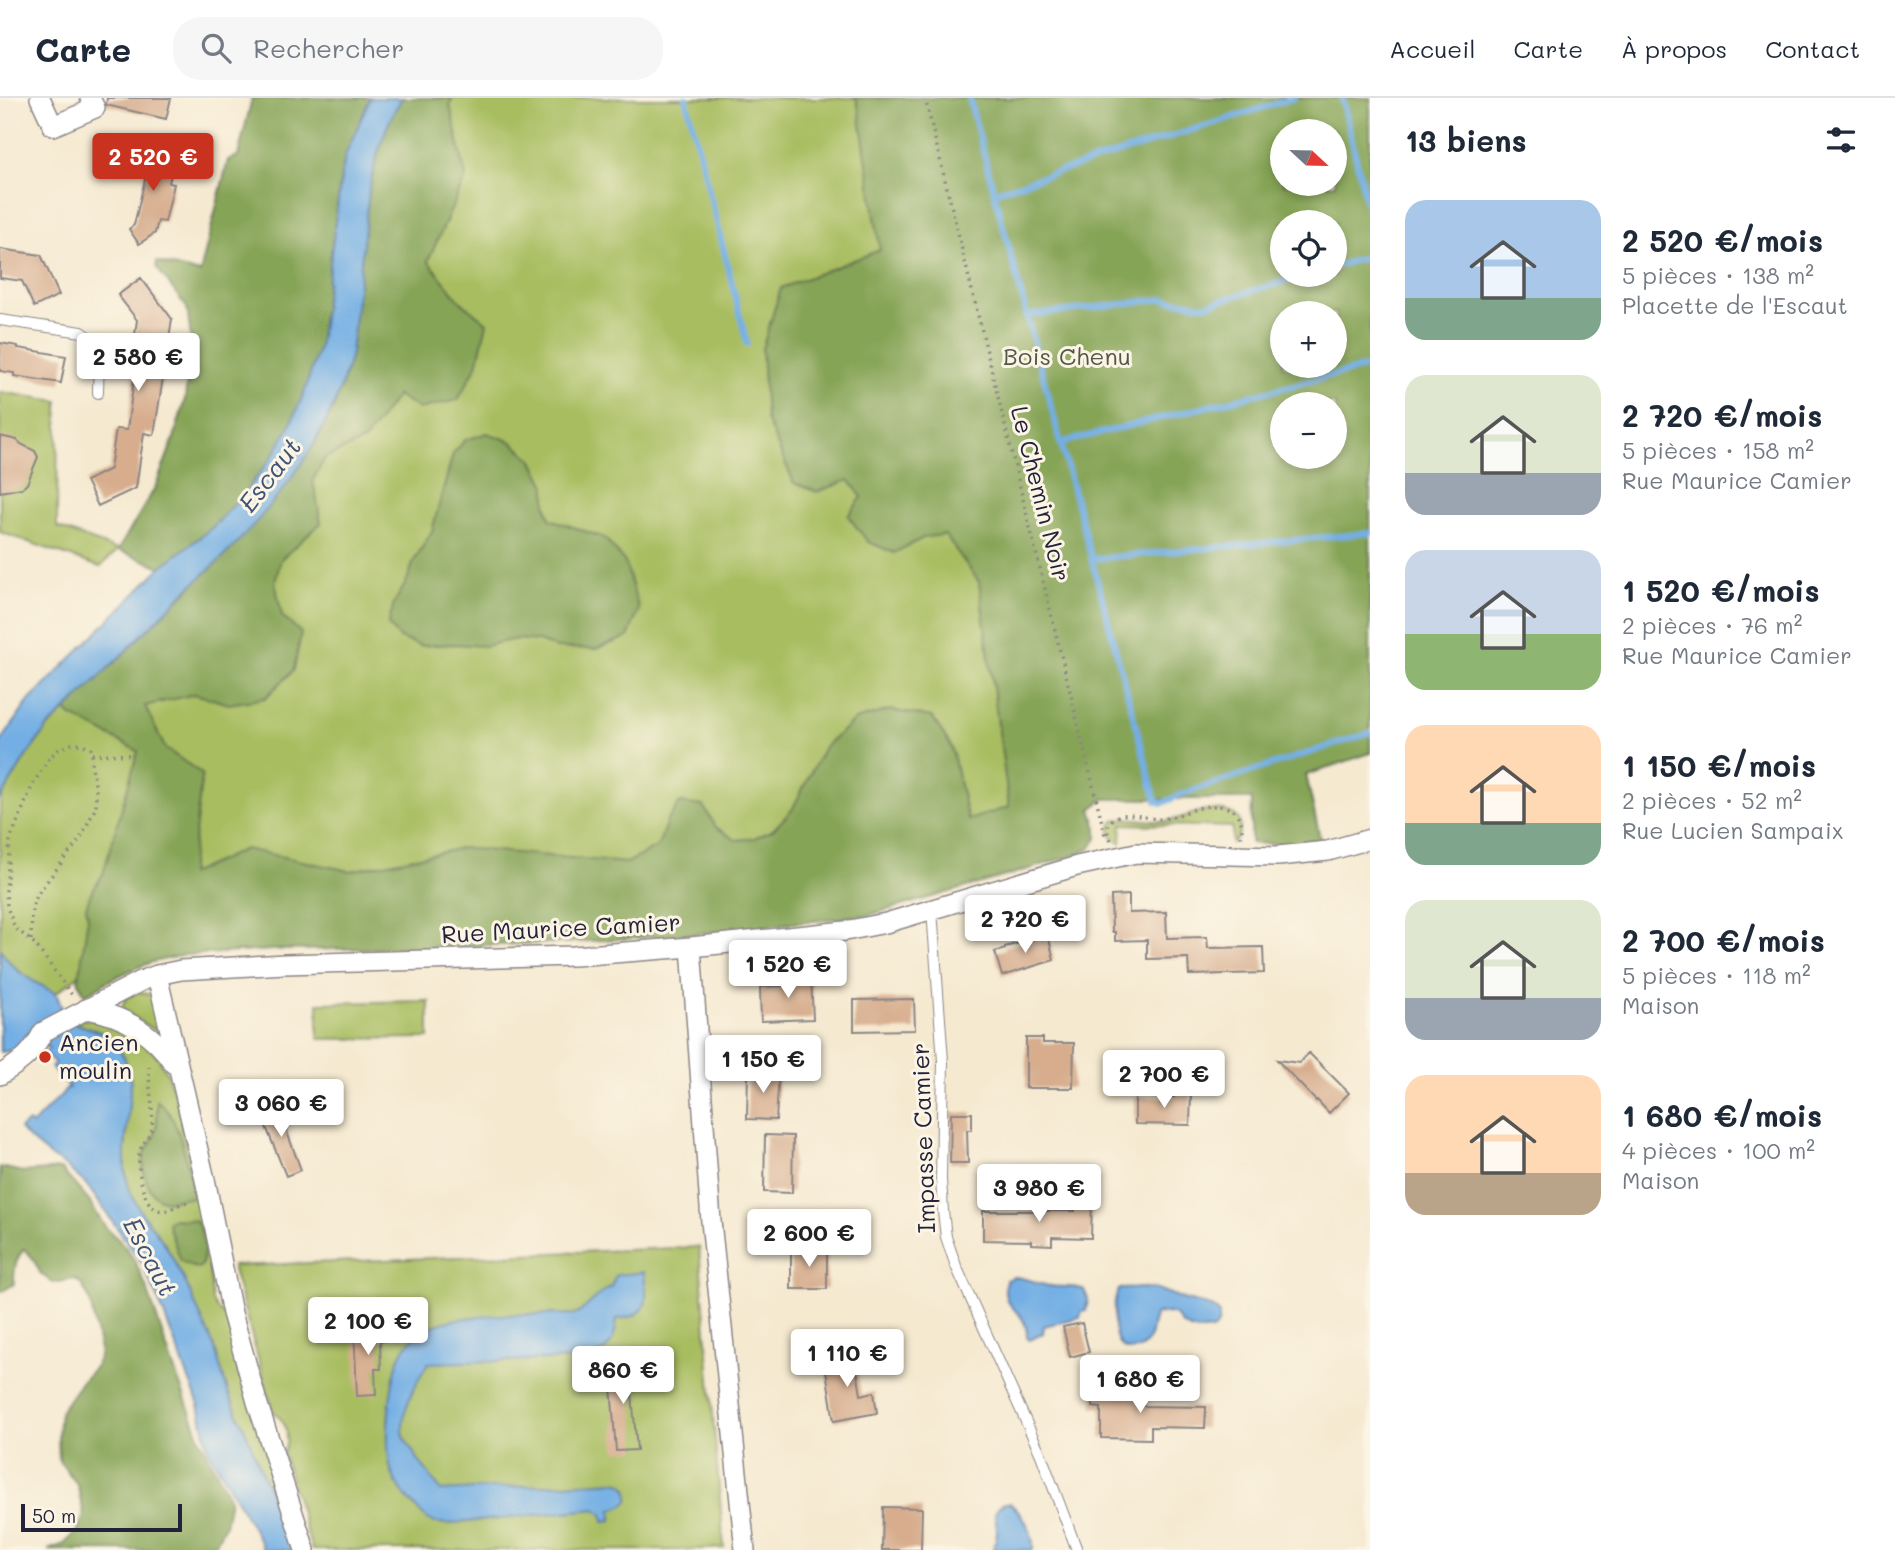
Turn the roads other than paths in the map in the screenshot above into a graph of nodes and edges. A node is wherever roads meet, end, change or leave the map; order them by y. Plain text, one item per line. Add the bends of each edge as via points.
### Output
1 (40, 98) edge
2 (90, 98) edge
3 (0, 320) edge
4 (98, 393) dead end
5 (1370, 839) edge
6 (932, 910) junction
7 (691, 947) junction
8 (157, 975) junction
9 (79, 1013) junction
10 (178, 1071) junction
11 (0, 1075) edge
12 (305, 1550) edge
13 (745, 1550) edge
14 (1077, 1550) edge

1 - 2 street via 53,126 94,108
3 - 4 lane via 87,335 98,357
5 - 6 street, Rue Maurice Camier via 1328,851 1278,856 1136,853
6 - 7 street, Rue Maurice Camier via 845,932
6 - 14 lane, Impasse Camier via 943,1061 941,1179 946,1237
7 - 8 street, Rue Maurice Camier via 574,956 273,964
7 - 13 street via 711,1221
8 - 9 street, Rue Maurice Camier
8 - 10 street
9 - 10 street via 112,1014 138,1028 161,1046
9 - 11 street, Rue Maurice Camier via 43,1032 27,1058
10 - 12 street via 247,1371

